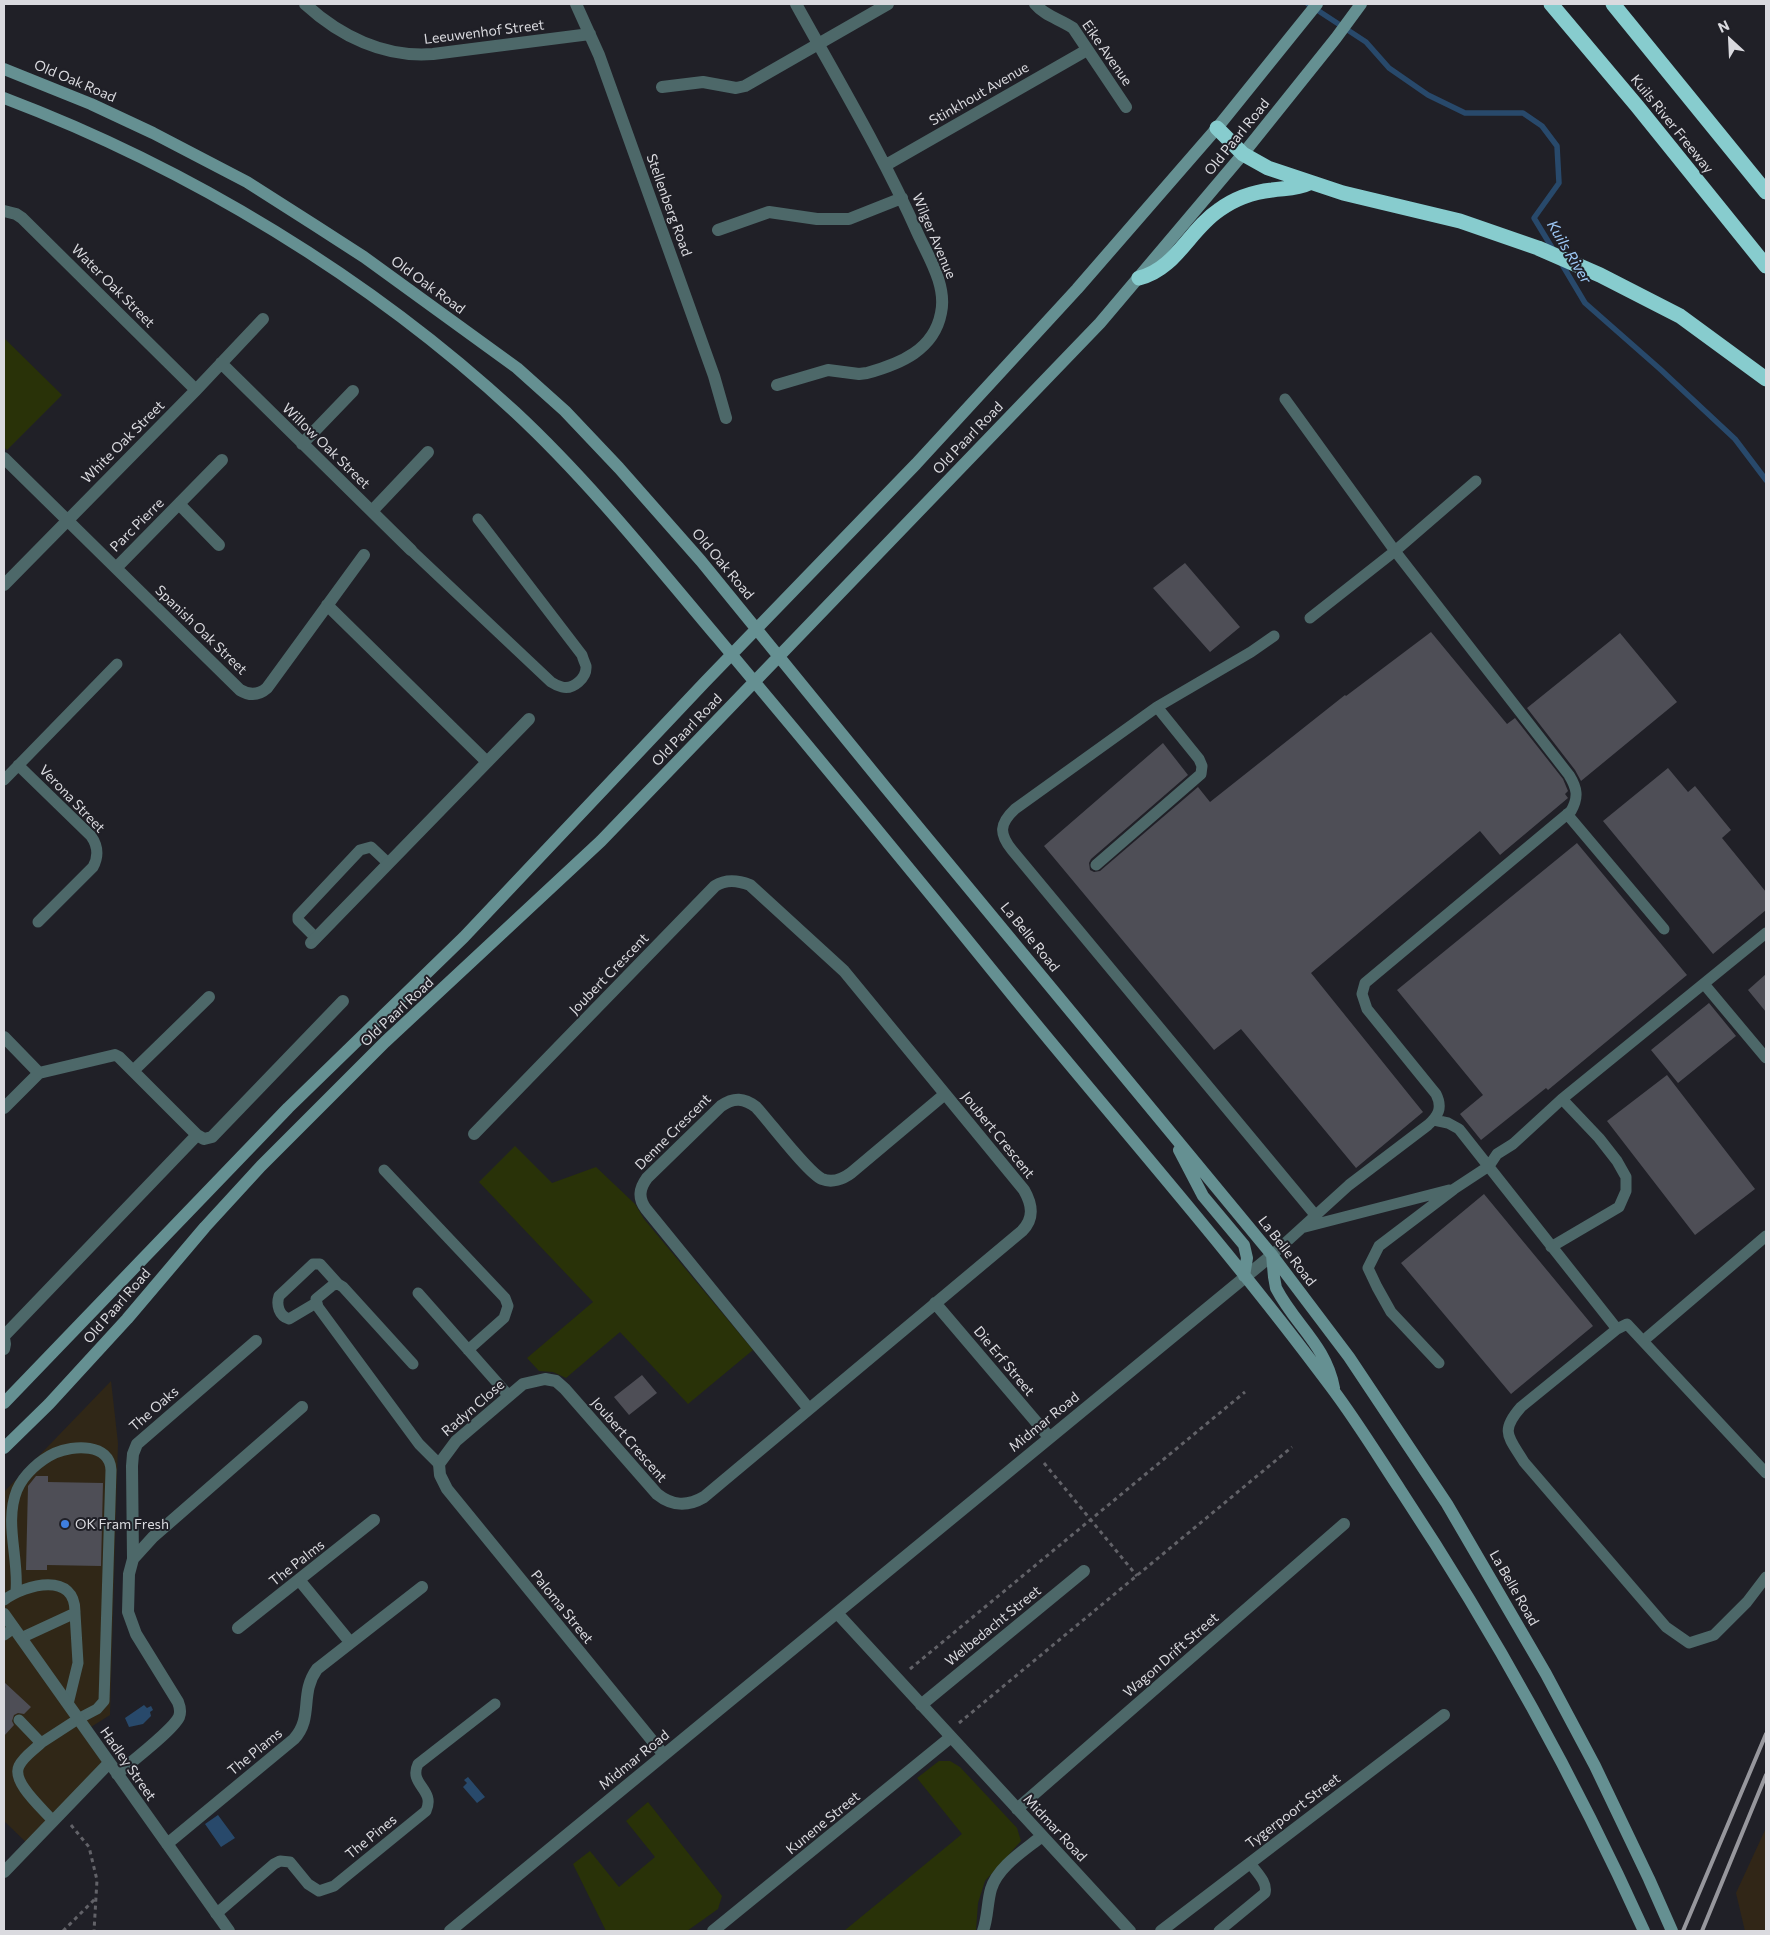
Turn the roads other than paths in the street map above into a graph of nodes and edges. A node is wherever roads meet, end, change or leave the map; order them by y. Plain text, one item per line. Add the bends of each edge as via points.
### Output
1 (305, 4) edge
2 (576, 4) edge
3 (796, 4) edge
4 (888, 4) edge
5 (1035, 4) edge
6 (1317, 4) edge
7 (1361, 4) edge
8 (1551, 4) edge
9 (1613, 4) edge
10 (590, 34) junction
11 (818, 44) junction
12 (1087, 50) junction
13 (4, 69) edge
14 (662, 87) dead end
15 (4, 98) edge
16 (1126, 108) dead end
17 (1217, 128) junction
18 (1242, 154) junction
19 (886, 165) junction
20 (1309, 183) junction
21 (1766, 192) edge
22 (902, 198) junction
23 (4, 211) edge
24 (718, 230) dead end
25 (1766, 266) edge
26 (1139, 278) junction
27 (263, 319) dead end
28 (221, 363) junction
29 (1766, 379) edge
30 (777, 385) dead end
31 (196, 390) junction
32 (353, 390) dead end
33 (1284, 399) dead end
34 (726, 418) dead end
35 (302, 444) junction
36 (428, 452) dead end
37 (4, 458) edge
38 (222, 460) dead end
39 (1476, 481) dead end
40 (179, 504) junction
41 (372, 510) junction
42 (478, 519) dead end
43 (67, 520) junction
44 (220, 545) dead end
45 (411, 550) joint
46 (1395, 551) junction
47 (364, 555) dead end
48 (116, 568) junction
49 (4, 585) edge
50 (327, 605) junction
51 (1310, 618) dead end
52 (757, 628) junction
53 (1274, 636) dead end
54 (732, 654) junction
55 (779, 655) junction
56 (117, 664) dead end
57 (754, 681) junction
58 (1156, 707) junction
59 (529, 719) dead end
60 (486, 761) junction
61 (18, 765) junction
62 (4, 780) edge
63 (1567, 814) junction
64 (388, 863) junction
65 (1096, 865) dead end
66 (38, 922) dead end
67 (1664, 930) dead end
68 (1766, 933) edge
69 (313, 940) joint
70 (1704, 984) junction
71 (209, 997) dead end
72 (343, 1001) dead end
73 (4, 1037) edge
74 (1766, 1058) edge
75 (133, 1071) junction
76 (40, 1073) junction
77 (945, 1094) junction
78 (1562, 1099) junction
79 (4, 1108) edge
80 (1434, 1120) junction
81 (474, 1134) dead end
82 (197, 1135) junction
83 (1174, 1136) junction
84 (1489, 1166) junction
85 (384, 1170) dead end
86 (1454, 1189) junction
87 (1316, 1216) junction
88 (1304, 1227) junction
89 (1766, 1236) edge
90 (1552, 1247) junction
91 (1272, 1254) junction
92 (1244, 1276) junction
93 (338, 1284) junction
94 (418, 1293) dead end
95 (316, 1303) junction
96 (935, 1303) junction
97 (1617, 1329) junction
98 (4, 1337) edge
99 (256, 1340) dead end
100 (1642, 1341) junction
101 (4, 1349) edge
102 (468, 1350) junction
103 (1439, 1363) dead end
104 (413, 1364) dead end
105 (544, 1379) joint
106 (1334, 1390) junction
107 (509, 1396) junction
108 (4, 1403) edge
109 (302, 1407) dead end
110 (809, 1409) junction
111 (1049, 1438) junction
112 (4, 1448) edge
113 (439, 1470) junction
114 (1766, 1473) edge
115 (374, 1520) dead end
116 (1344, 1524) dead end
117 (133, 1559) junction
118 (1084, 1571) dead end
119 (1766, 1577) edge
120 (300, 1580) junction
121 (422, 1587) dead end
122 (16, 1591) junction
123 (4, 1600) edge
124 (74, 1613) junction
125 (837, 1613) junction
126 (4, 1614) edge
127 (238, 1628) dead end
128 (13, 1634) edge
129 (350, 1642) junction
130 (68, 1704) junction
131 (495, 1704) dead end
132 (921, 1705) junction
133 (1444, 1715) dead end
134 (78, 1719) junction
135 (19, 1720) dead end
136 (949, 1735) junction
137 (41, 1743) junction
138 (664, 1755) junction
139 (109, 1763) junction
140 (117, 1774) junction
141 (1017, 1809) junction
142 (57, 1817) junction
143 (1042, 1836) junction
144 (167, 1844) junction
145 (1250, 1864) junction
146 (4, 1872) edge
147 (216, 1914) junction
148 (228, 1931) edge
149 (450, 1931) edge
150 (714, 1931) edge
151 (982, 1931) edge
152 (1130, 1931) edge
153 (1161, 1931) edge
154 (1218, 1931) edge
155 (1644, 1931) edge
156 (1672, 1931) edge

1 - 10 street, Leeuwenhof Street via 349,37 408,55
2 - 10 street, Stellenberg Road
3 - 11 street, Wilger Avenue
4 - 11 street
5 - 12 street, Eike Avenue via 1046,14 1073,28
6 - 17 main road, Old Paarl Road
7 - 18 main road, Old Paarl Road
8 - 25 highway, Kuils River Freeway
9 - 21 highway
10 - 34 street, Stellenberg Road via 711,366
11 - 14 street via 745,86 736,88 703,82
11 - 19 street, Wilger Avenue
12 - 16 street, Eike Avenue
12 - 19 street, Stinkhout Avenue
13 - 52 main road, Old Oak Road via 91,104 247,182 364,257 495,351 596,442
15 - 54 main road via 133,154 251,217 393,311 492,392 557,453 598,496
17 - 18 highway
17 - 52 main road, Old Paarl Road via 1077,289 916,464
18 - 20 highway via 1268,168
18 - 26 main road, Old Paarl Road
19 - 22 street, Wilger Avenue
20 - 26 highway via 1297,188 1256,193 1230,203 1208,218 1167,264 1149,276
20 - 29 highway via 1460,221 1538,248 1680,316
22 - 24 street via 849,219 817,219 769,212
22 - 30 street, Wilger Avenue via 942,295 941,313 932,337 909,358 879,370 860,374 824,371
23 - 31 street, Water Oak Street via 22,218
26 - 55 main road, Old Paarl Road via 1100,323
27 - 28 street, White Oak Street
28 - 31 street, White Oak Street
28 - 35 street, Willow Oak Street
31 - 43 street, White Oak Street
32 - 35 street
33 - 46 lane
35 - 41 street, Willow Oak Street
36 - 41 street
37 - 43 street
38 - 40 street, Parc Pierre
39 - 46 lane
40 - 44 street, Parc Pierre
40 - 48 street, Parc Pierre
41 - 45 street, Willow Oak Street
42 - 45 lane via 582,655 586,672 571,687 550,682
43 - 48 street, Spanish Oak Street
43 - 49 street, White Oak Street
46 - 51 lane
46 - 63 lane via 1573,782 1576,802
47 - 50 street, Spanish Oak Street
48 - 50 street, Spanish Oak Street via 240,690 250,694 267,688
50 - 60 street
52 - 54 main road, Old Paarl Road
52 - 55 main road, Old Oak Road
53 - 58 lane
54 - 57 main road
54 - 108 main road, Old Paarl Road via 464,937 288,1108
55 - 57 main road, Old Paarl Road
55 - 83 main road, La Belle Road
56 - 61 lane, Verona Street
57 - 92 main road
57 - 112 main road, Old Paarl Road via 601,841 385,1042 261,1166 127,1319
58 - 65 lane via 1199,759 1201,774
58 - 87 lane via 1015,810 1004,821 1004,839
59 - 60 street
60 - 64 street
61 - 62 lane, Verona Street
61 - 66 lane, Verona Street via 91,836 97,847 94,867
63 - 67 lane
63 - 80 lane via 1375,973 1362,988 1368,1009 1436,1094 1440,1104
64 - 69 street
64 - 69 lane via 370,847 360,850 298,916
68 - 70 lane
70 - 74 lane
70 - 78 lane
71 - 75 street
72 - 82 street via 212,1137 204,1139
73 - 76 street
75 - 76 street via 119,1057 111,1055
75 - 82 street
76 - 79 street
77 - 81 street, Joubert Crescent via 834,961 750,885 734,880 715,886
77 - 96 street, Joubert Crescent via 1024,1190 1030,1200 1032,1214 1022,1231
77 - 110 street, Denne Crescent via 851,1173 829,1180 814,1175 756,1107 748,1101 729,1100 641,1186 639,1195 646,1210
78 - 84 lane via 1513,1144 1497,1154
78 - 90 lane via 1617,1160 1626,1178 1626,1191 1619,1207
80 - 84 lane via 1459,1129
80 - 87 lane via 1349,1185
82 - 98 street
83 - 91 main road, La Belle Road
83 - 92 main road via 1203,1196 1244,1245 1247,1258
84 - 86 lane
84 - 90 lane
85 - 102 lane via 505,1298 508,1306 504,1318
86 - 88 lane
86 - 103 lane via 1379,1246 1368,1268 1391,1312
87 - 88 lane
88 - 91 lane
89 - 100 lane
90 - 97 lane
91 - 92 street, Midmar Road
91 - 106 main road via 1276,1288 1322,1354
91 - 156 main road, La Belle Road via 1349,1357 1447,1504 1595,1766
92 - 106 main road
92 - 111 street, Midmar Road
93 - 95 lane via 316,1299
93 - 95 lane via 316,1262 279,1296 277,1302 285,1318 289,1319
93 - 104 lane
94 - 102 lane
95 - 113 lane
96 - 110 street, Joubert Crescent
96 - 111 street, Die Erf Street
97 - 100 lane via 1627,1324
97 - 119 lane via 1510,1420 1510,1438 1524,1462 1666,1627 1689,1643 1714,1635 1747,1602
98 - 101 street
99 - 117 street, The Oaks via 137,1444 132,1466
100 - 114 lane
102 - 107 lane
105 - 107 street, Radyn Close via 523,1384
105 - 110 street, Joubert Crescent via 556,1381 565,1389 657,1494 673,1504 690,1503 704,1496
106 - 155 main road via 1484,1621 1549,1736
107 - 113 street, Radyn Close via 456,1441
109 - 117 street via 153,1536
111 - 125 street, Midmar Road
113 - 138 street, Paloma Street via 452,1495
115 - 120 street, The Palms
116 - 141 street, Wagon Drift Street
117 - 140 street, The Oaks via 127,1600 130,1623 180,1710 172,1727
118 - 132 street, Welbedacht Street
120 - 127 street, The Palms
120 - 129 street
121 - 129 street, The Plams
122 - 123 lane
122 - 124 lane via 61,1586 72,1595
122 - 134 lane via 11,1517 24,1477 55,1453 69,1449 94,1448 100,1451 111,1470 106,1694 97,1709
124 - 128 lane
124 - 130 lane via 78,1664
125 - 132 street, Midmar Road
125 - 138 street, Midmar Road
126 - 128 street, Hadley Street
128 - 130 street, Hadley Street
129 - 144 street, The Plams via 317,1669 308,1682 305,1721 298,1736
130 - 134 street, Hadley Street
131 - 147 lane, The Pines via 418,1764 416,1775 429,1798 426,1811 334,1886 319,1891 290,1862 280,1861
132 - 136 street, Midmar Road
133 - 145 street, Tygerpoort Street
134 - 137 lane
134 - 139 street, Hadley Street
135 - 137 lane
136 - 141 street, Midmar Road
136 - 150 street, Kunene Street
137 - 142 lane via 20,1764 18,1775 20,1784
138 - 149 street, Midmar Road
139 - 140 street, Hadley Street
139 - 142 street
140 - 144 street, Hadley Street
141 - 143 street, Midmar Road
142 - 146 street
143 - 151 street via 995,1879
143 - 152 street, Midmar Road
144 - 147 street, Hadley Street
145 - 153 street, Tygerpoort Street
145 - 154 lane via 1264,1882 1265,1893
147 - 148 street, Hadley Street

